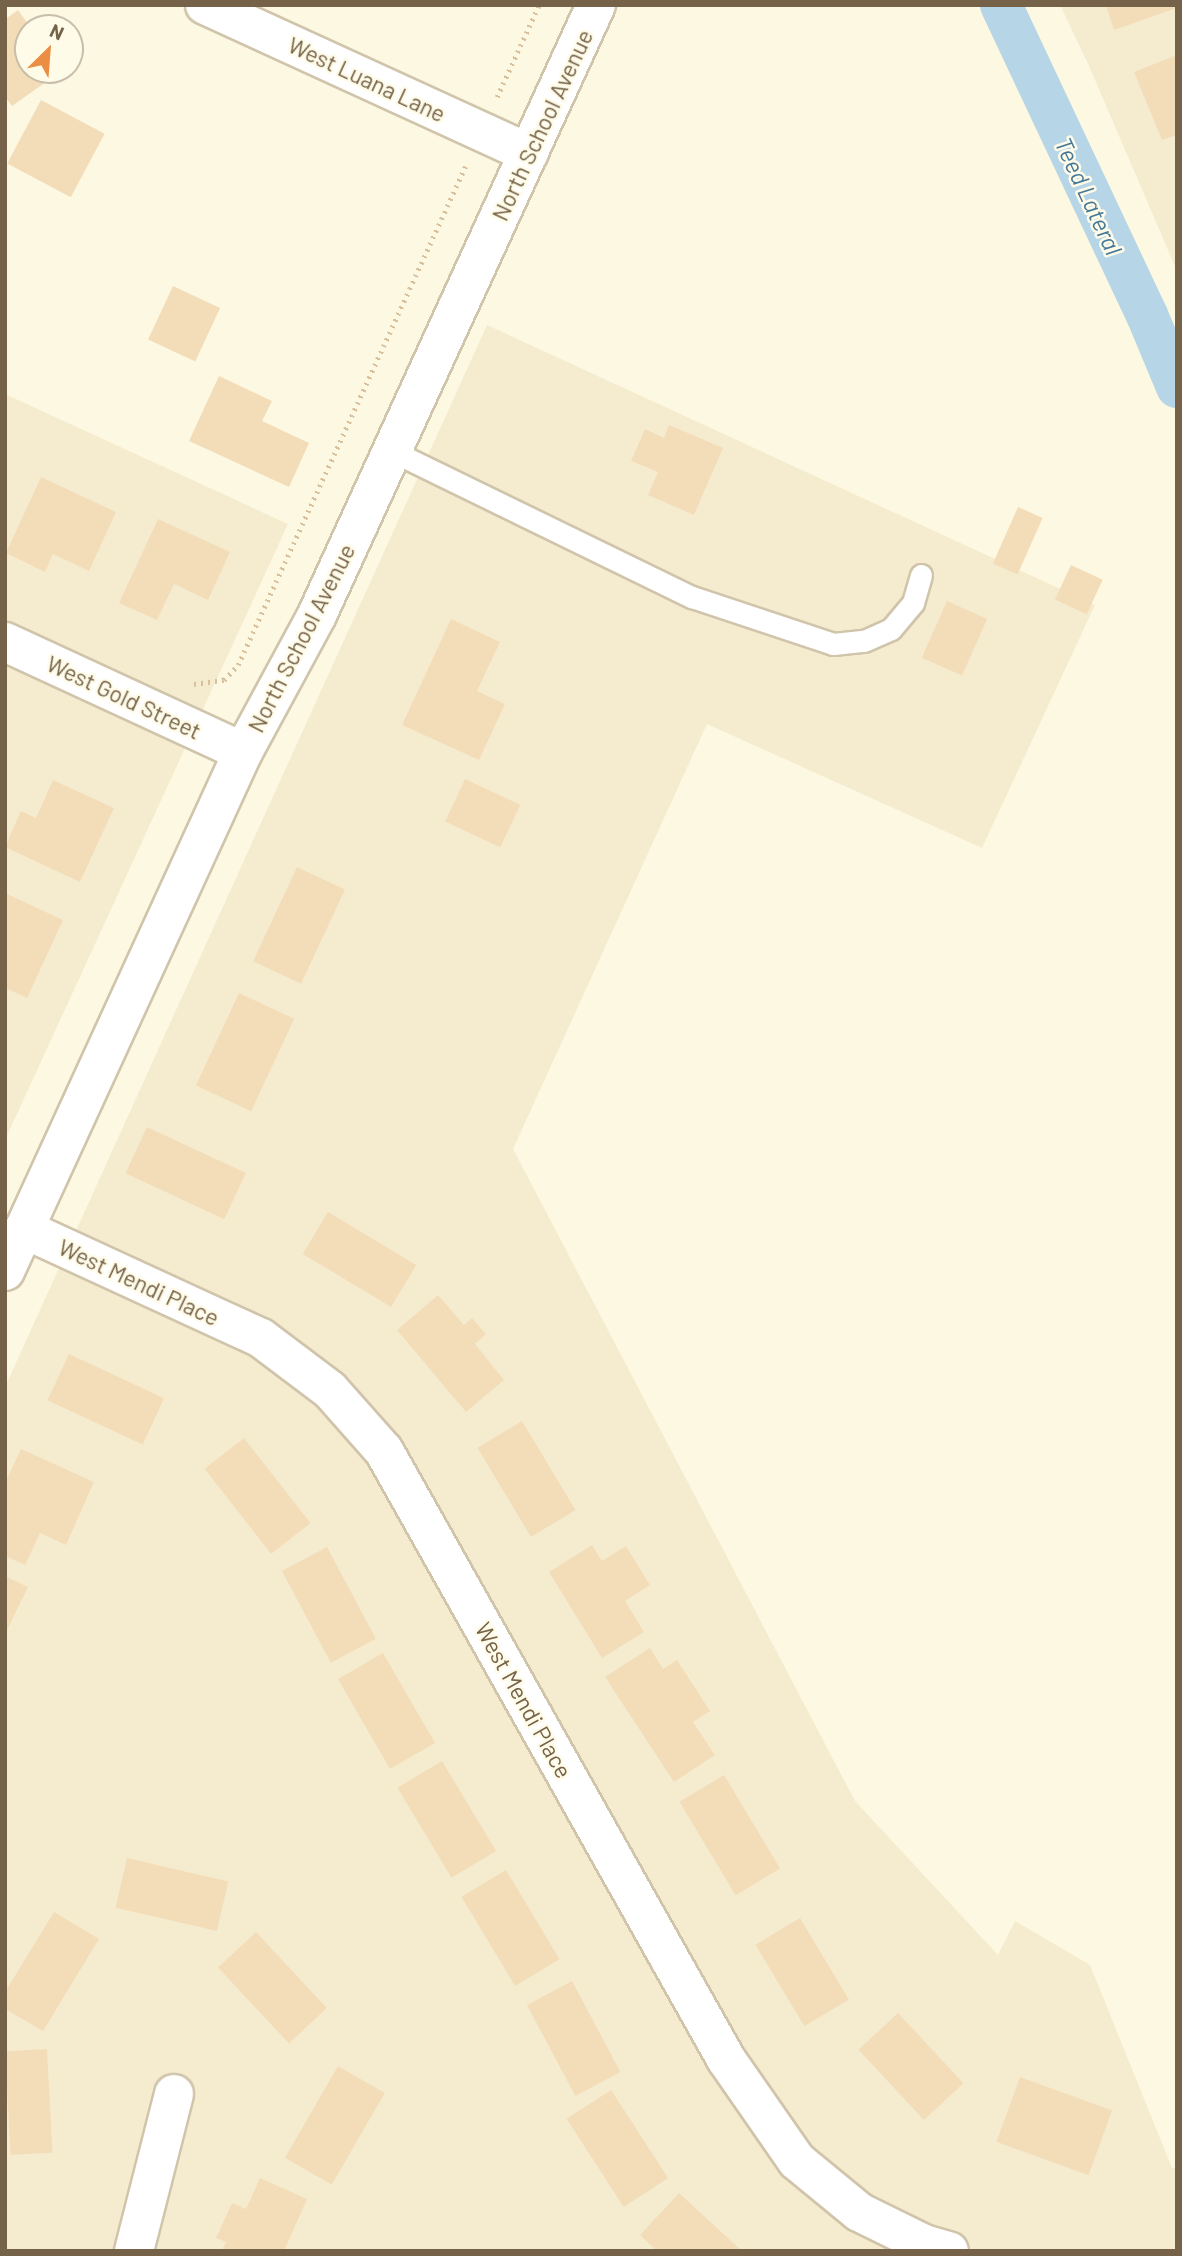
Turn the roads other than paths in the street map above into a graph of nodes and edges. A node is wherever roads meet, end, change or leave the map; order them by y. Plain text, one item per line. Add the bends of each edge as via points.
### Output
1 (205, 5) edge
2 (596, 5) edge
3 (529, 153) junction
4 (392, 451) junction
5 (921, 575) dead end
6 (8, 651) edge
7 (243, 752) junction
8 (24, 1229) junction
9 (5, 1271) edge
10 (174, 2094) dead end
11 (134, 2251) edge
12 (948, 2251) edge

1 - 3 street, West Luana Lane
2 - 3 street, North School Avenue
3 - 4 street, North School Avenue
4 - 5 lane via 692,597 834,644 864,641 891,629 913,603
4 - 7 street, North School Avenue via 317,615
6 - 7 street, West Gold Street
7 - 8 street, North School Avenue
8 - 9 street, North School Avenue
8 - 12 street, West Mendi Place via 261,1338 330,1390 384,1451 726,2059 797,2161 859,2212
10 - 11 street

